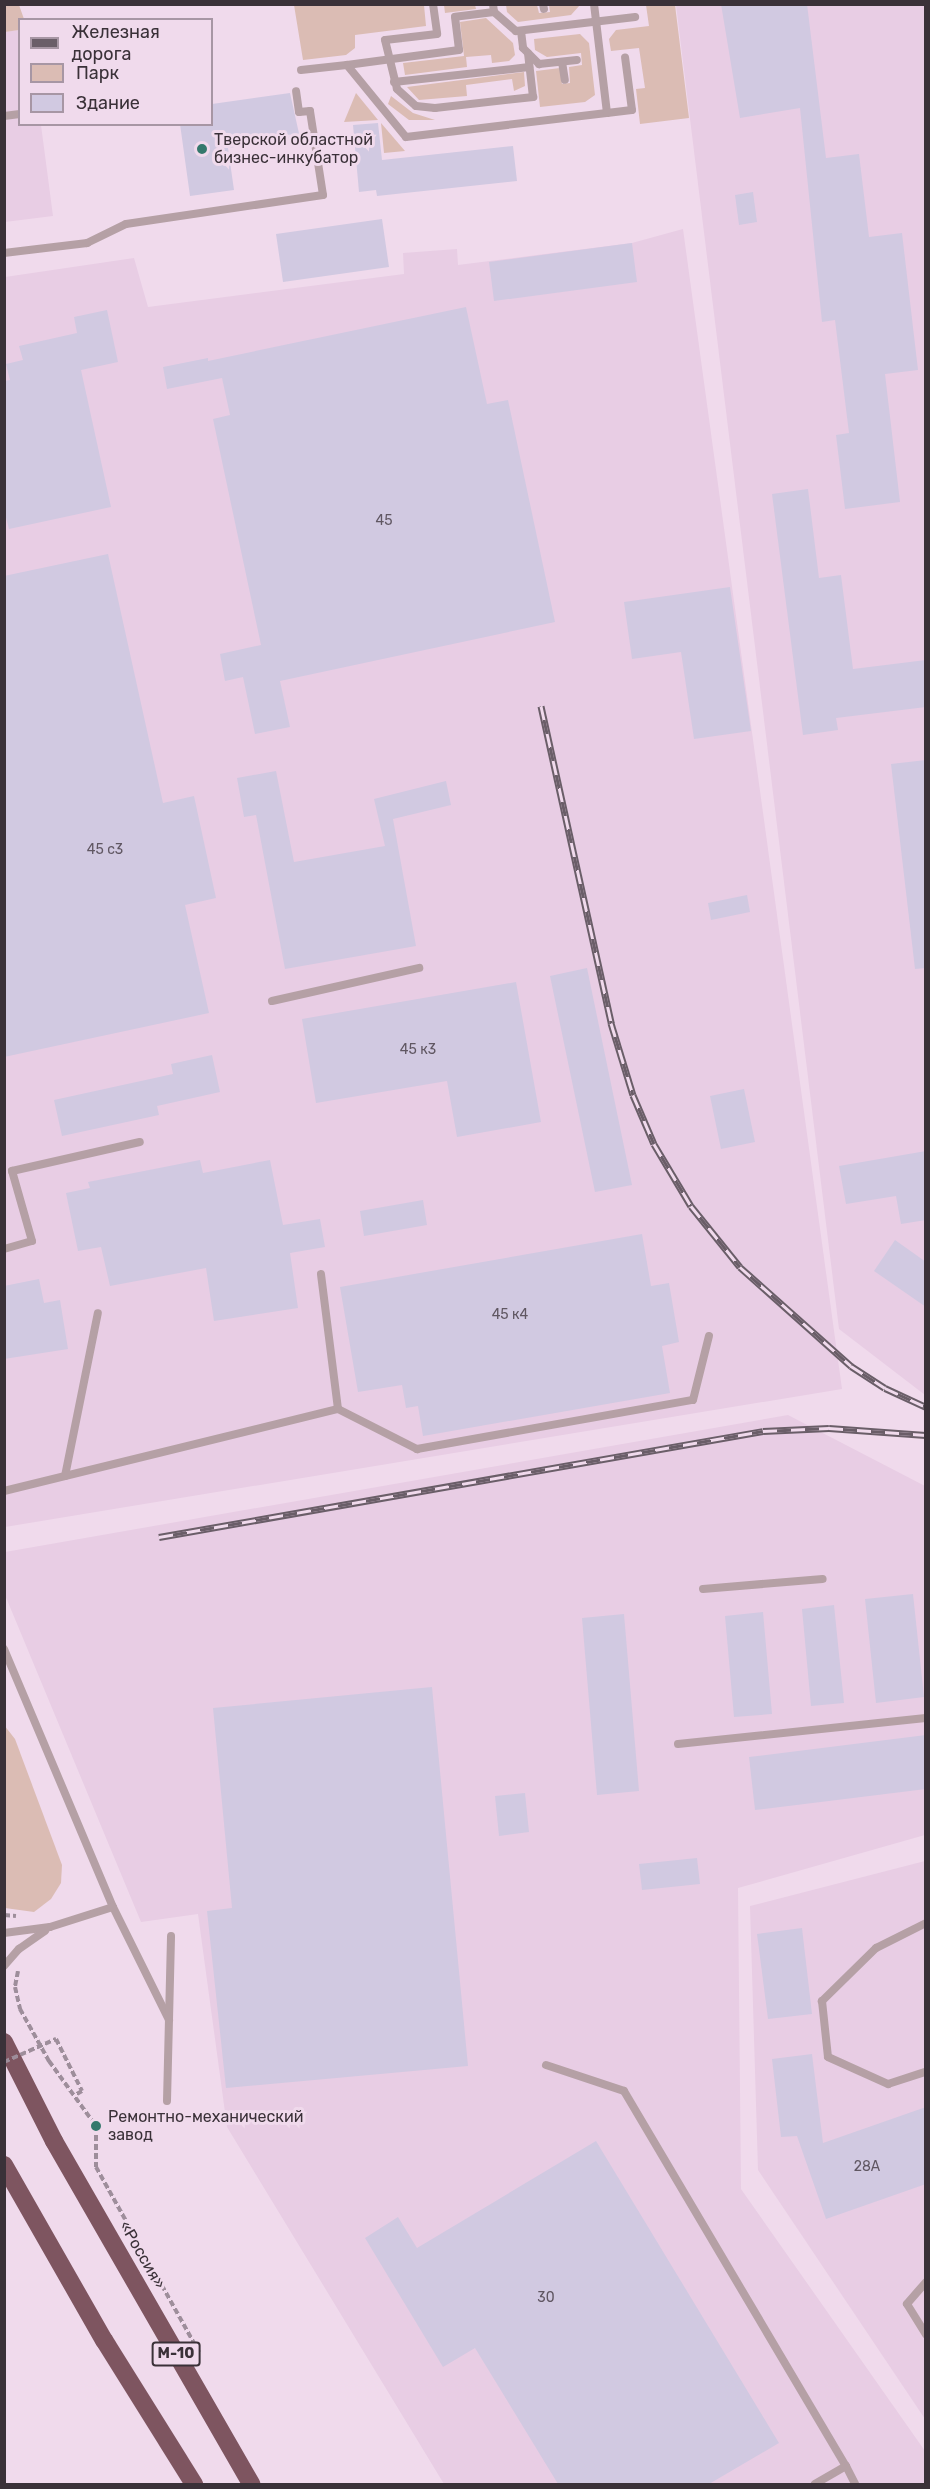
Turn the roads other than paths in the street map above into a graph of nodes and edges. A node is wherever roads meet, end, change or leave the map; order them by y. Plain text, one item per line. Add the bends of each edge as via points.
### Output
1 (433, 4) edge
2 (594, 4) edge
3 (493, 8) edge
4 (635, 17) dead end
5 (596, 21) junction
6 (521, 31) junction
7 (528, 53) junction
8 (625, 57) dead end
9 (387, 59) junction
10 (577, 60) dead end
11 (562, 62) junction
12 (347, 65) junction
13 (529, 67) junction
14 (301, 70) dead end
15 (565, 80) dead end
16 (394, 82) junction
17 (296, 91) dead end
18 (607, 113) junction
19 (4, 253) edge
20 (419, 968) dead end
21 (272, 1001) dead end
22 (140, 1142) dead end
23 (4, 1249) edge
24 (321, 1274) dead end
25 (98, 1313) dead end
26 (709, 1336) dead end
27 (338, 1409) junction
28 (65, 1476) junction
29 (4, 1491) edge
30 (823, 1579) dead end
31 (703, 1588) dead end
32 (4, 1649) edge
33 (926, 1718) edge
34 (678, 1744) dead end
35 (113, 1908) junction
36 (926, 1923) edge
37 (50, 1927) junction
38 (4, 1934) edge
39 (171, 1936) dead end
40 (4, 1966) edge
41 (169, 2019) junction
42 (4, 2042) edge
43 (546, 2065) dead end
44 (926, 2072) edge
45 (167, 2101) dead end
46 (4, 2165) edge
47 (926, 2282) edge
48 (926, 2334) edge
49 (846, 2466) junction
50 (194, 2484) edge
51 (251, 2484) edge
52 (815, 2484) edge
53 (855, 2484) edge

1 - 9 lane via 437,34 385,40
2 - 5 lane
3 - 6 lane via 516,31
3 - 9 lane via 455,17 459,50
4 - 5 lane
5 - 6 lane
5 - 18 lane
6 - 7 lane via 523,48
7 - 11 lane via 539,64
7 - 13 lane
8 - 18 lane via 632,110
9 - 12 lane
9 - 16 lane
10 - 11 lane
11 - 15 lane
12 - 14 lane
12 - 18 lane via 406,137
13 - 16 lane
13 - 16 lane via 533,97 489,102 425,109 405,99
17 - 19 lane via 299,112 310,111 323,195 126,224 87,243
20 - 21 lane
22 - 23 lane via 12,1171 32,1241
24 - 27 lane
25 - 28 lane
26 - 27 lane via 693,1400 417,1449
27 - 28 lane
28 - 29 lane
30 - 31 lane
32 - 35 lane
33 - 34 lane
35 - 37 lane
35 - 41 lane
36 - 44 lane via 876,1948 822,2001 828,2057 888,2084
37 - 38 lane
37 - 40 lane via 19,1949
39 - 41 lane
41 - 45 lane
42 - 51 highway, «Россия» / М-10 via 54,2141
43 - 49 lane via 624,2091
46 - 50 highway via 104,2340
47 - 48 lane via 907,2304
49 - 52 lane
49 - 53 lane

